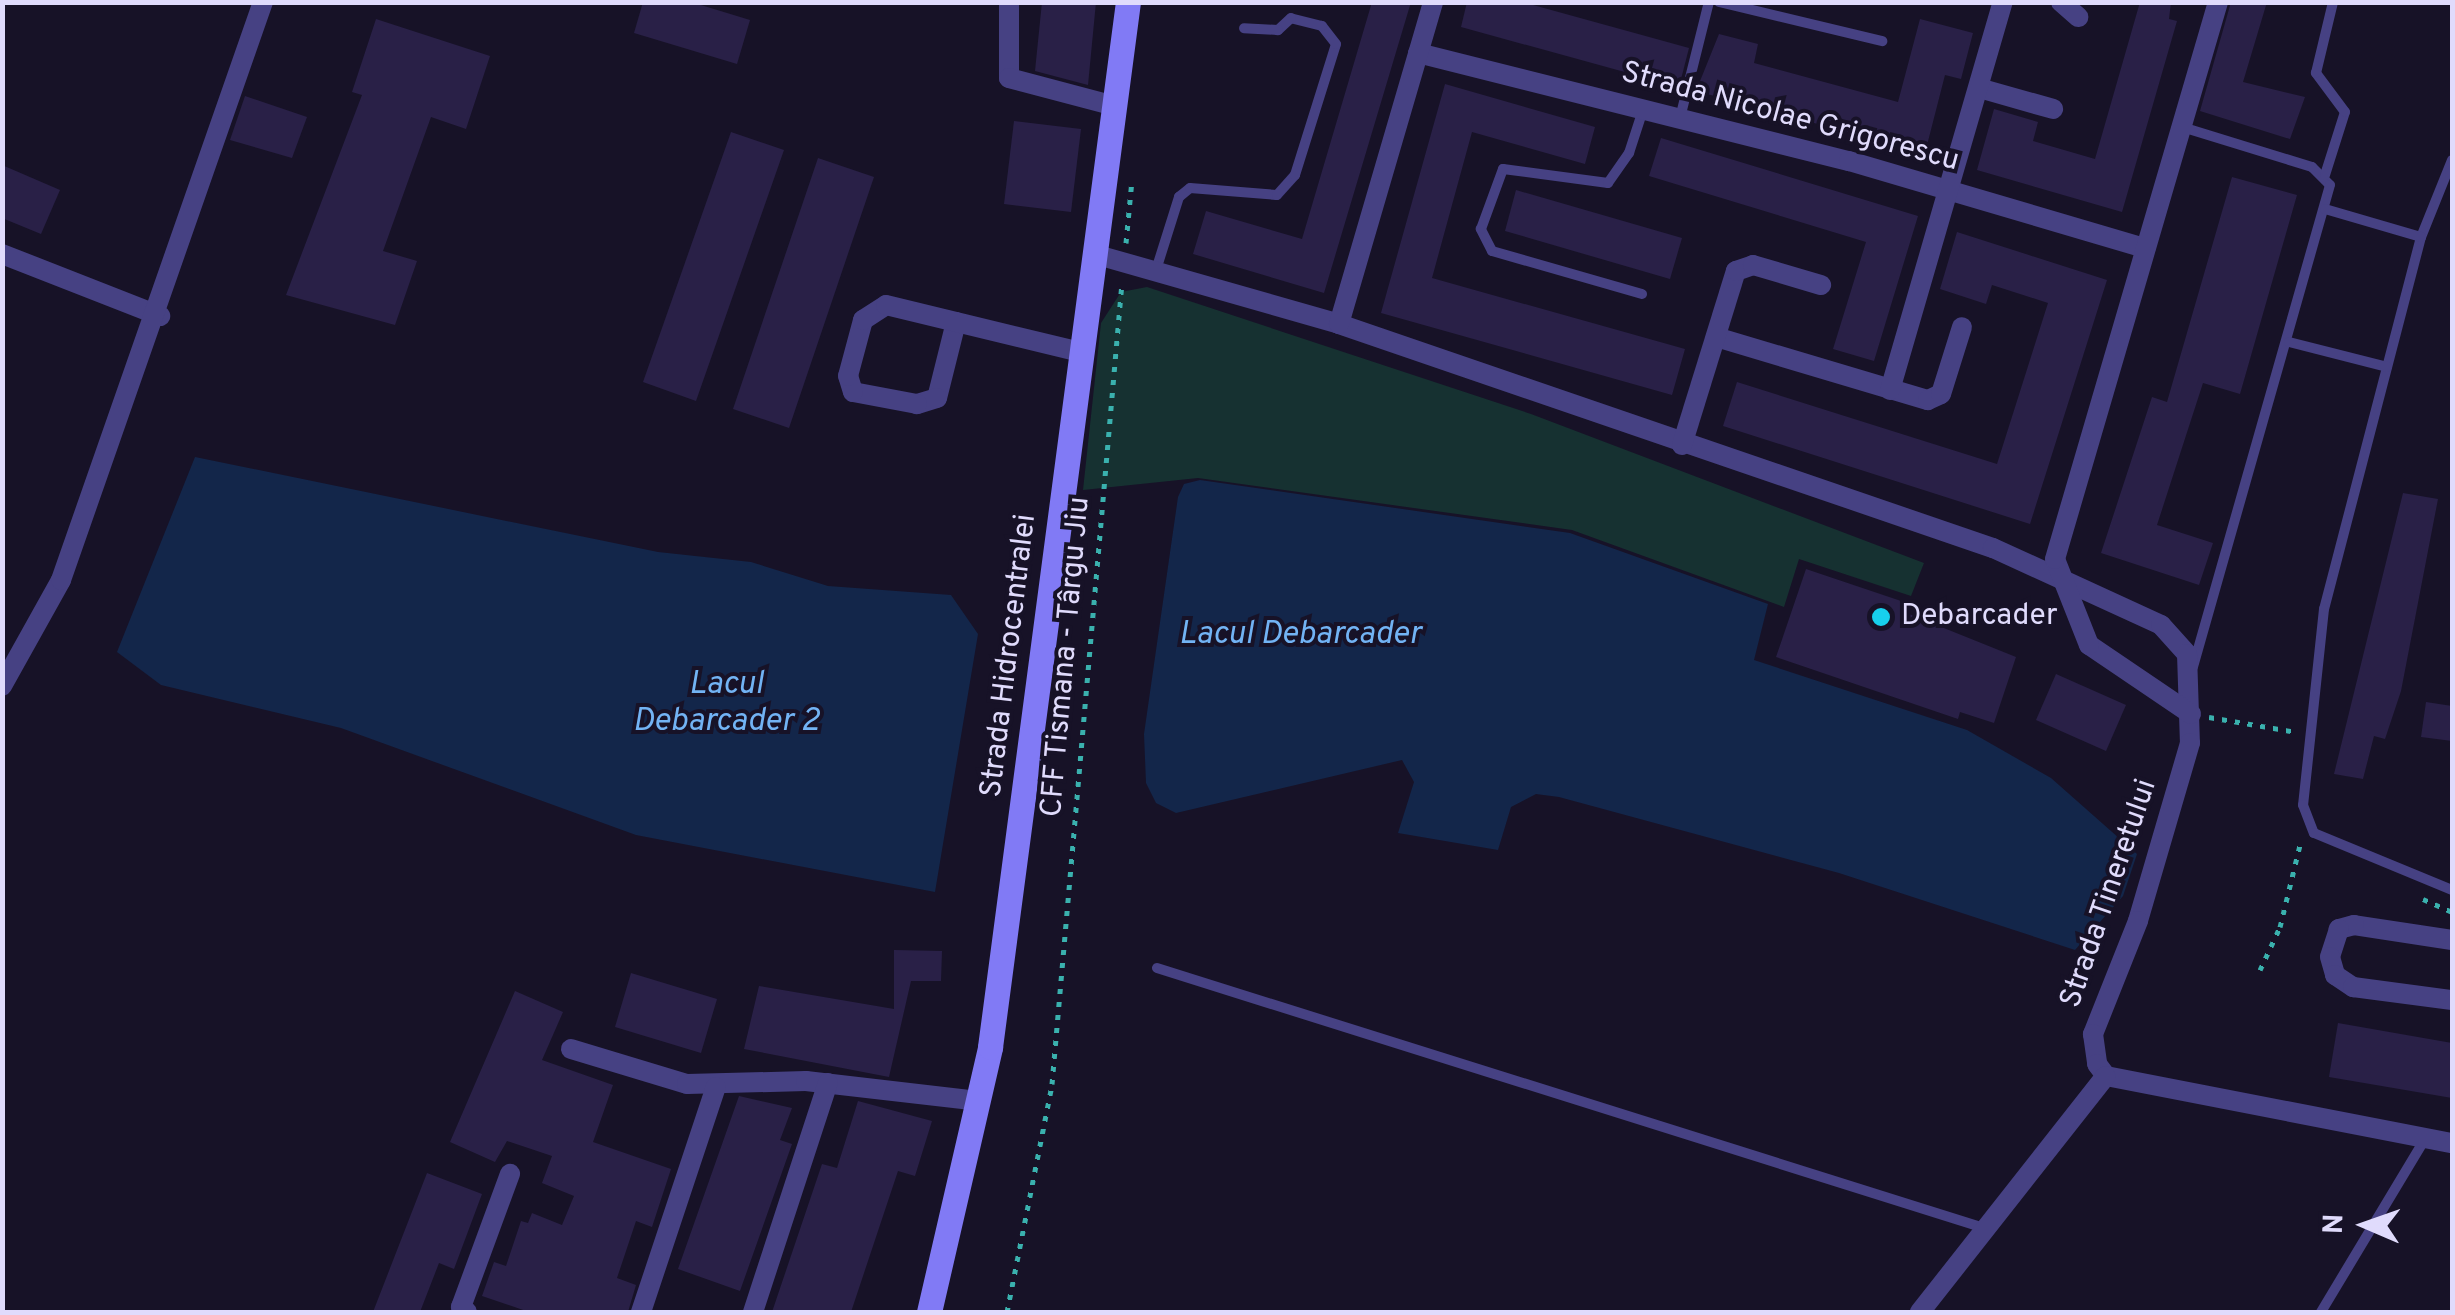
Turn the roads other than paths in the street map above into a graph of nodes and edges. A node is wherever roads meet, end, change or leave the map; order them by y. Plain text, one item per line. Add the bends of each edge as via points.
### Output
1 (263, 2) edge
2 (1009, 2) edge
3 (1128, 2) edge
4 (1433, 2) edge
5 (1709, 2) edge
6 (1719, 2) edge
7 (2002, 2) edge
8 (2061, 2) edge
9 (2218, 2) edge
10 (2333, 2) edge
11 (2078, 17) dead end
12 (1244, 28) dead end
13 (1882, 41) dead end
14 (1418, 53) junction
15 (1979, 88) junction
16 (1115, 106) junction
17 (2053, 108) dead end
18 (1642, 110) junction
19 (1680, 119) junction
20 (2181, 127) junction
21 (2452, 160) edge
22 (2325, 176) junction
23 (1948, 189) junction
24 (2326, 210) junction
25 (2422, 238) junction
26 (2145, 248) junction
27 (2, 254) edge
28 (1094, 254) junction
29 (1156, 270) junction
30 (1821, 285) dead end
31 (1642, 294) dead end
32 (160, 316) junction
33 (956, 322) junction
34 (1339, 324) junction
35 (1962, 326) dead end
36 (1716, 337) junction
37 (2289, 342) junction
38 (1081, 352) junction
39 (2387, 367) junction
40 (1890, 390) junction
41 (1682, 445) junction
42 (2064, 583) junction
43 (2191, 672) junction
44 (2, 686) edge
45 (2191, 714) junction
46 (2452, 890) edge
47 (2452, 940) edge
48 (1157, 968) dead end
49 (2452, 1000) edge
50 (571, 1048) dead end
51 (2106, 1076) junction
52 (828, 1083) junction
53 (716, 1086) junction
54 (978, 1101) junction
55 (2426, 1138) junction
56 (2452, 1142) edge
57 (510, 1174) dead end
58 (1984, 1228) junction
59 (466, 1312) edge
60 (641, 1312) edge
61 (753, 1312) edge
62 (929, 1312) edge
63 (1920, 1312) edge
64 (2320, 1312) edge

1 - 32 street
2 - 16 street via 1009,78
3 - 16 street, Strada Hidrocentralei
4 - 14 street
5 - 19 lane
6 - 13 lane
7 - 15 street
8 - 11 street
9 - 20 street
10 - 22 lane via 2316,72 2345,112
12 - 29 lane via 1278,30 1292,18 1322,26 1336,44 1295,174 1277,195 1190,188 1179,197
14 - 18 street, Strada Nicolae Grigorescu
14 - 34 street
15 - 17 street
15 - 23 street
16 - 28 street, Strada Hidrocentralei
18 - 19 street, Strada Nicolae Grigorescu
18 - 31 lane via 1620,174 1608,183 1503,169 1482,229 1492,251
19 - 23 street, Strada Nicolae Grigorescu
20 - 22 lane
20 - 26 street
21 - 25 lane
22 - 24 lane
23 - 26 street, Strada Nicolae Grigorescu
23 - 40 street
24 - 25 lane
24 - 37 lane
25 - 39 lane
26 - 42 street via 2056,541
27 - 32 street
28 - 29 street, Strada Tineretului
28 - 38 street, Strada Hidrocentralei
29 - 34 street, Strada Tineretului
30 - 36 street via 1743,266
32 - 44 street via 61,580
33 - 33 street via 886,305 873,311 848,376 853,392 917,404 937,398
33 - 38 street
34 - 41 street, Strada Tineretului
35 - 40 street via 1936,399
36 - 40 street
36 - 41 street
37 - 39 lane
37 - 43 lane
38 - 54 street, Strada Hidrocentralei
39 - 46 lane via 2324,608 2304,823
41 - 42 street, Strada Tineretului via 1994,548
42 - 43 street, Strada Tineretului via 2161,625 2178,639
42 - 45 street via 2096,654
43 - 45 street, Strada Tineretului
45 - 51 street, Strada Tineretului via 2178,803 2093,1034
47 - 49 street via 2354,926 2339,930 2330,957 2335,975 2354,986
48 - 58 lane
50 - 53 street
51 - 55 street
51 - 58 street
52 - 53 street
52 - 54 street
52 - 61 street
53 - 60 street
54 - 62 street, Strada Hidrocentralei
55 - 56 street
55 - 64 lane
57 - 59 street via 465,1294
58 - 63 street

